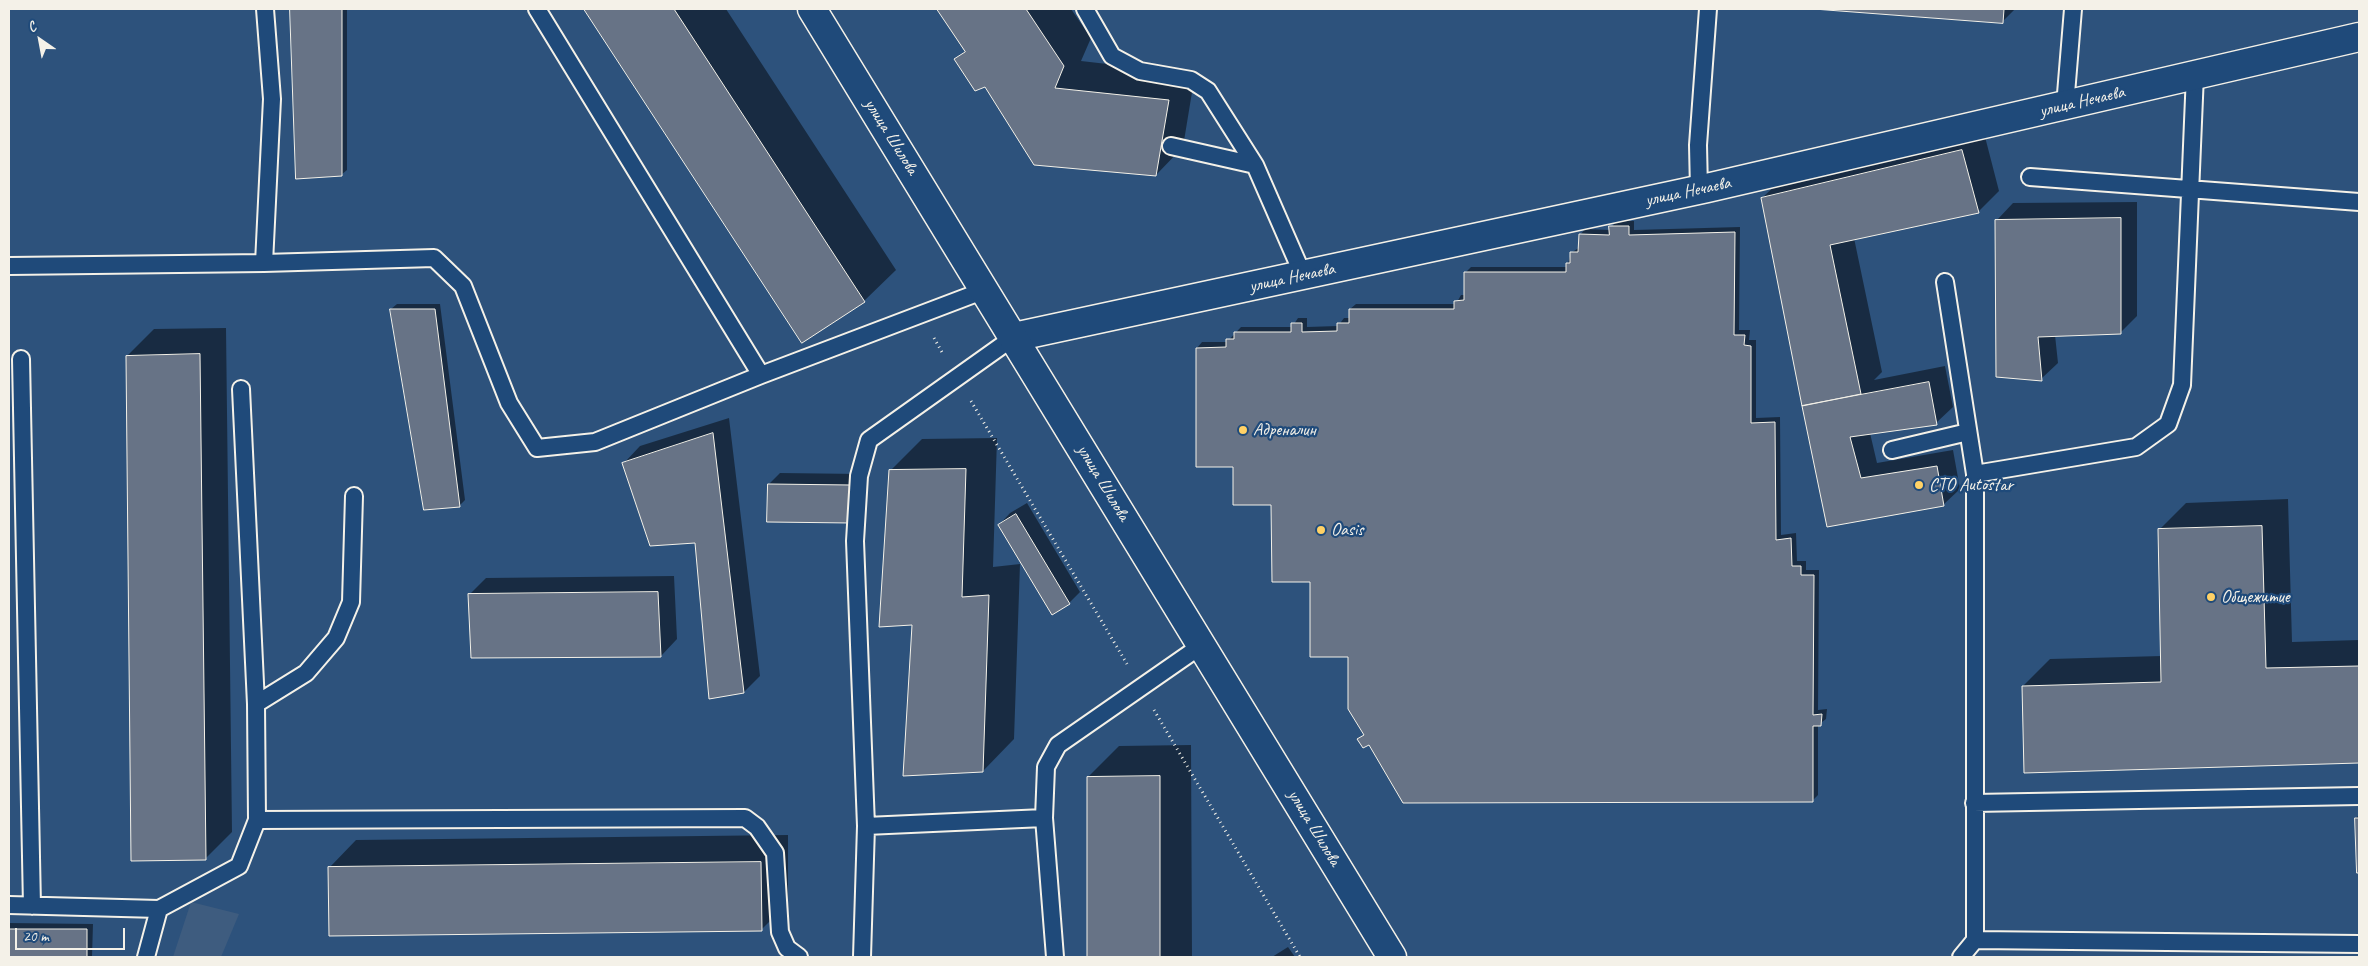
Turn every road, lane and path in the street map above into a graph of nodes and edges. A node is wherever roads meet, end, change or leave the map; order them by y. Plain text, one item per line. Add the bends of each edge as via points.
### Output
1 (266, 9) edge
2 (537, 9) edge
3 (813, 9) edge
4 (1085, 9) edge
5 (1708, 9) edge
6 (2073, 9) edge
7 (2359, 37) edge
8 (2195, 74) junction
9 (2065, 106) junction
10 (1171, 146) dead end
11 (1255, 165) junction
12 (2030, 177) dead end
13 (2190, 188) junction
14 (1704, 189) junction
15 (2359, 202) edge
16 (264, 263) junction
17 (9, 266) edge
18 (1303, 275) junction
19 (1945, 282) dead end
20 (985, 290) junction
21 (920, 315) junction
22 (1014, 337) junction
23 (21, 359) dead end
24 (761, 374) junction
25 (957, 378) junction
26 (241, 389) dead end
27 (1968, 432) junction
28 (1892, 450) dead end
29 (1975, 474) junction
30 (354, 496) dead end
31 (1202, 645) junction
32 (1141, 687) junction
33 (256, 704) junction
34 (2359, 796) edge
35 (1974, 803) junction
36 (1044, 818) junction
37 (257, 820) junction
38 (866, 826) junction
39 (9, 905) edge
40 (32, 906) junction
41 (159, 909) junction
42 (1975, 940) junction
43 (2359, 944) edge
44 (146, 957) edge
45 (799, 957) edge
46 (862, 957) edge
47 (1055, 957) edge
48 (1300, 957) edge
49 (1392, 957) edge
50 (1961, 957) edge

1 - 16 lane via 272,99
2 - 24 lane
3 - 20 street, улица Шилова
4 - 11 lane via 1112,56 1140,71 1191,80 1208,91
5 - 14 lane via 1698,145
6 - 9 lane
7 - 8 street, улица Нечаева
8 - 9 street, улица Нечаева
8 - 13 lane
9 - 14 street, улица Нечаева
10 - 11 lane
11 - 18 lane
12 - 13 lane
13 - 15 lane
13 - 29 lane via 2182,385 2168,424 2136,447
14 - 18 street, улица Нечаева
16 - 17 lane
16 - 24 lane via 434,258 463,286 509,404 537,448 595,442
18 - 22 street, улица Нечаева
19 - 27 lane
20 - 21 lane
20 - 22 street, улица Шилова
21 - 24 lane
21 - 25 path
22 - 25 lane
22 - 31 street, улица Шилова
23 - 40 lane
25 - 32 path
25 - 38 lane via 869,440 859,476 855,541
26 - 33 lane
27 - 28 lane
27 - 29 lane
29 - 35 lane
30 - 33 lane via 351,602 336,638 306,673
31 - 32 lane
31 - 49 street, улица Шилова
32 - 36 lane via 1058,745 1046,767
32 - 48 path
33 - 37 lane
34 - 35 lane
35 - 42 lane
36 - 38 lane
36 - 47 lane
37 - 41 lane via 239,866
37 - 45 lane via 745,818 757,826 774,853 780,932 787,948
38 - 46 lane
39 - 40 lane
40 - 41 lane
41 - 44 lane
42 - 43 lane
42 - 50 lane

